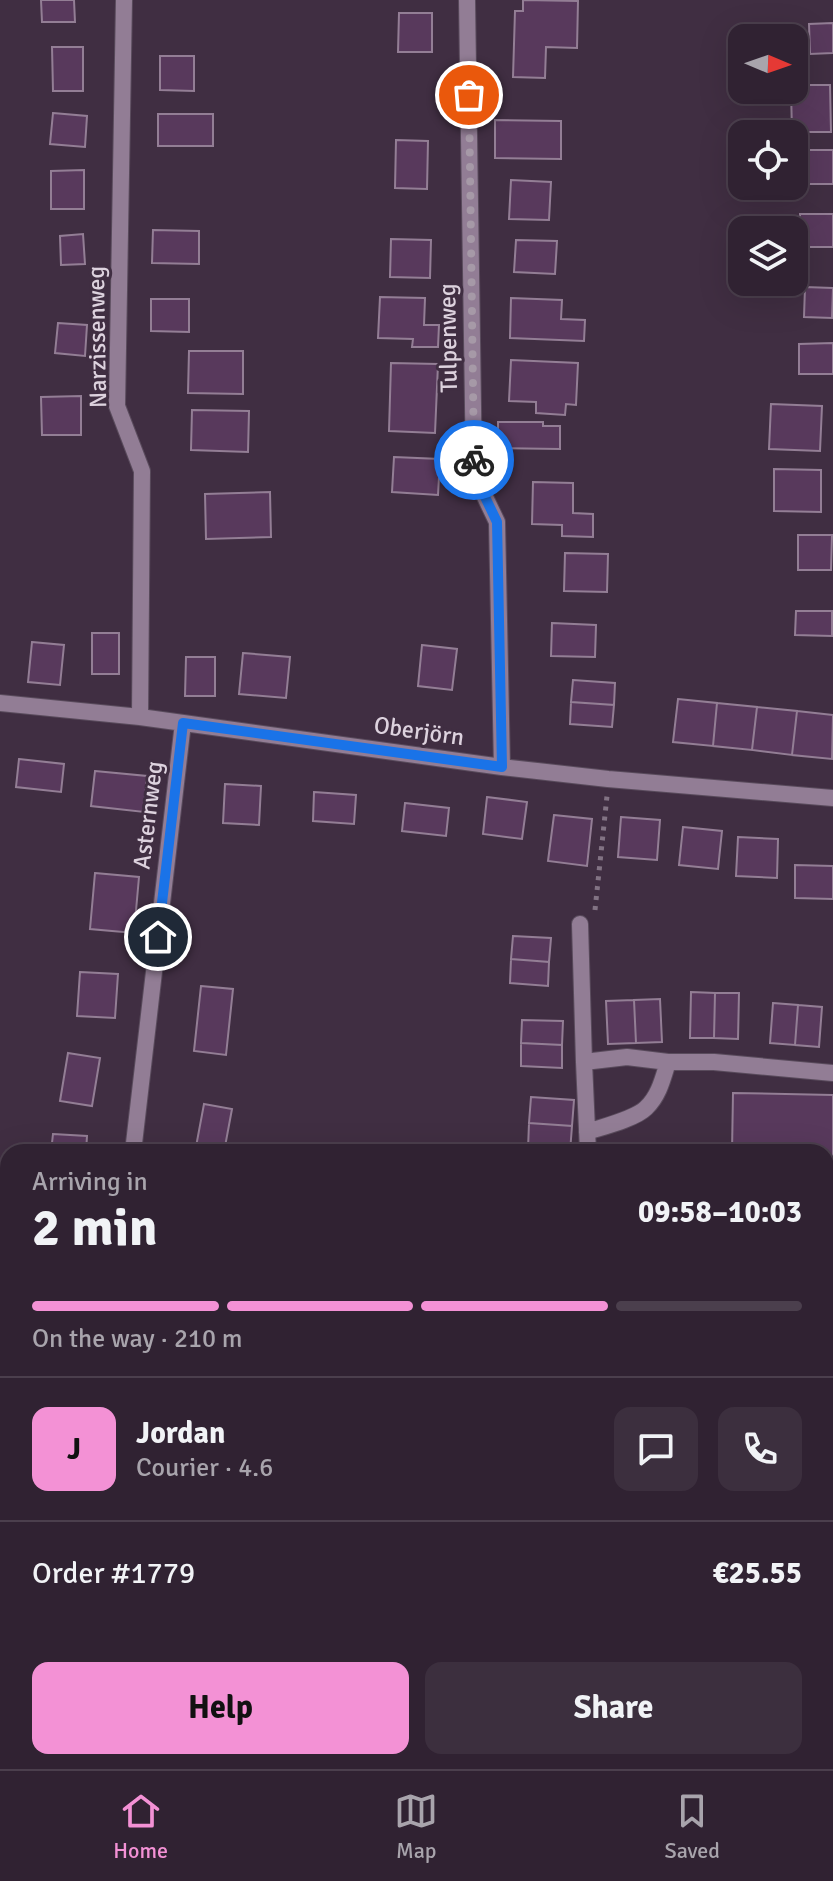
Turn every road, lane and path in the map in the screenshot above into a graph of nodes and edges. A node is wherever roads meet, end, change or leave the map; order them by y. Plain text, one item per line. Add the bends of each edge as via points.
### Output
1 (124, 0) edge
2 (467, 0) edge
3 (0, 703) edge
4 (140, 717) junction
5 (183, 723) junction
6 (502, 767) junction
7 (608, 779) junction
8 (833, 798) edge
9 (580, 924) joint
10 (584, 1062) junction
11 (668, 1062) junction
12 (833, 1073) edge
13 (587, 1132) junction
14 (134, 1144) edge
15 (588, 1144) edge

1 - 4 street, Narzissenweg via 117,406 142,471
2 - 6 street, Tulpenweg via 474,474 497,522
3 - 4 street, Oberjörn
4 - 5 street, Oberjörn
5 - 6 street, Oberjörn
5 - 14 street, Asternweg
6 - 7 street, Oberjörn
7 - 8 street, Oberjörn
7 - 9 path via 594,916 581,918
9 - 10 street
10 - 11 street via 627,1057
10 - 13 street
11 - 12 street
11 - 13 street via 661,1086 646,1108
13 - 15 street

